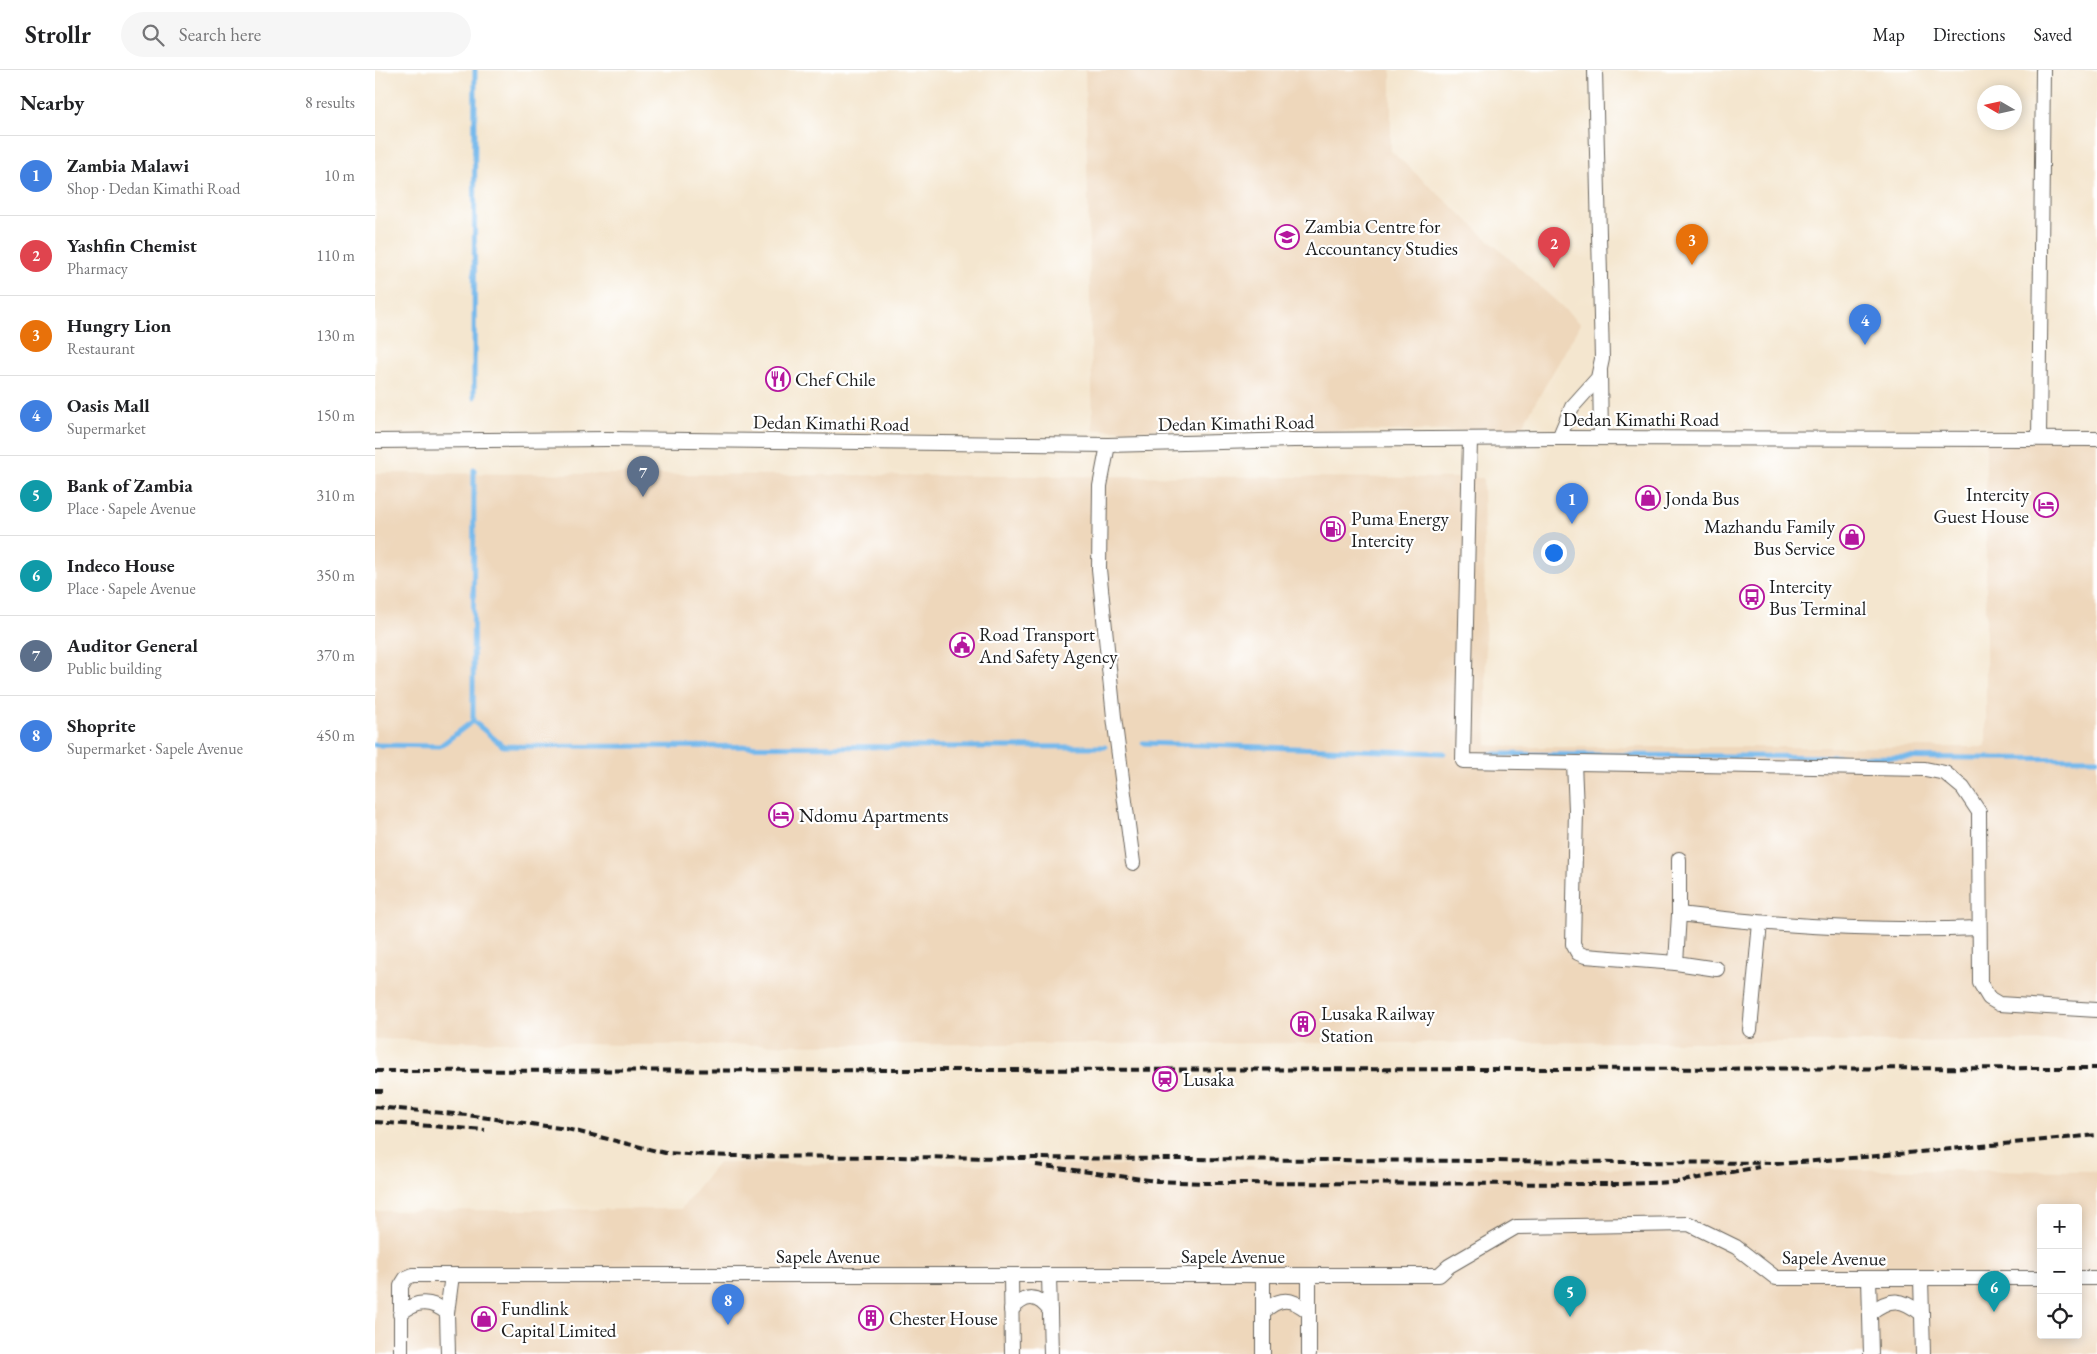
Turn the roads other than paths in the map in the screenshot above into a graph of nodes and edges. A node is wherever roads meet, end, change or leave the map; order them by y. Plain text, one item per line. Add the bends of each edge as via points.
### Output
1 (1595, 70) edge
2 (2043, 70) edge
3 (1601, 370) junction
4 (1470, 438) junction
5 (1559, 438) junction
6 (1601, 438) junction
7 (2039, 438) junction
8 (2097, 439) edge
9 (375, 441) edge
10 (1108, 445) junction
11 (1574, 763) junction
12 (1679, 860) dead end
13 (1133, 863) dead end
14 (1679, 914) junction
15 (1760, 923) junction
16 (1979, 928) junction
17 (1676, 964) junction
18 (1717, 969) dead end
19 (2097, 1010) edge
20 (1750, 1030) dead end
21 (452, 1275) junction
22 (1011, 1275) junction
23 (1049, 1275) junction
24 (1263, 1275) junction
25 (1309, 1275) junction
26 (1869, 1278) junction
27 (1921, 1278) junction
28 (2037, 1278) edge
29 (2082, 1278) edge
30 (2097, 1278) edge
31 (1011, 1310) junction
32 (1050, 1311) junction
33 (1263, 1312) junction
34 (1309, 1312) junction
35 (447, 1313) junction
36 (1870, 1313) junction
37 (400, 1314) junction
38 (1922, 1314) junction
39 (401, 1354) edge
40 (447, 1354) edge
41 (1012, 1354) edge
42 (1051, 1354) edge
43 (1263, 1354) edge
44 (1309, 1354) edge
45 (1871, 1354) edge
46 (1923, 1354) edge

1 - 3 street
2 - 7 street
3 - 5 street via 1572,408
3 - 6 street
4 - 5 street, Dedan Kimathi Road
4 - 10 street, Dedan Kimathi Road
4 - 11 street via 1463,761
5 - 6 street, Dedan Kimathi Road
6 - 7 street, Dedan Kimathi Road
7 - 8 street, Dedan Kimathi Road
9 - 10 street, Dedan Kimathi Road via 607,439
10 - 13 street via 1100,486 1099,569
11 - 16 street via 1925,769 1945,773 1963,788 1979,812
11 - 17 street via 1573,944 1585,956
12 - 14 street
14 - 15 street
14 - 17 street
15 - 16 street via 1853,929
15 - 20 street
16 - 19 street via 1980,983 1989,998 1999,1004
17 - 18 street
21 - 22 street, Sapele Avenue
21 - 35 street
21 - 37 street, Sapele Avenue via 406,1278 401,1286
22 - 23 street, Sapele Avenue
22 - 31 street
23 - 24 street, Sapele Avenue
23 - 32 street
24 - 25 street, Sapele Avenue
24 - 33 street
25 - 26 street, Sapele Avenue via 1439,1275 1516,1227 1689,1224 1736,1247 1777,1278
25 - 34 street
26 - 27 street, Sapele Avenue
26 - 36 street
27 - 28 street, Sapele Avenue
27 - 38 street
29 - 30 street
31 - 32 street via 1019,1301 1031,1297 1043,1301
31 - 41 street
32 - 42 street
33 - 34 street via 1273,1303 1285,1300 1299,1303
33 - 43 street
34 - 44 street
35 - 37 street via 439,1306 418,1303
35 - 40 street
36 - 38 street via 1882,1304 1896,1301 1911,1304
36 - 45 street
37 - 39 street
38 - 46 street

